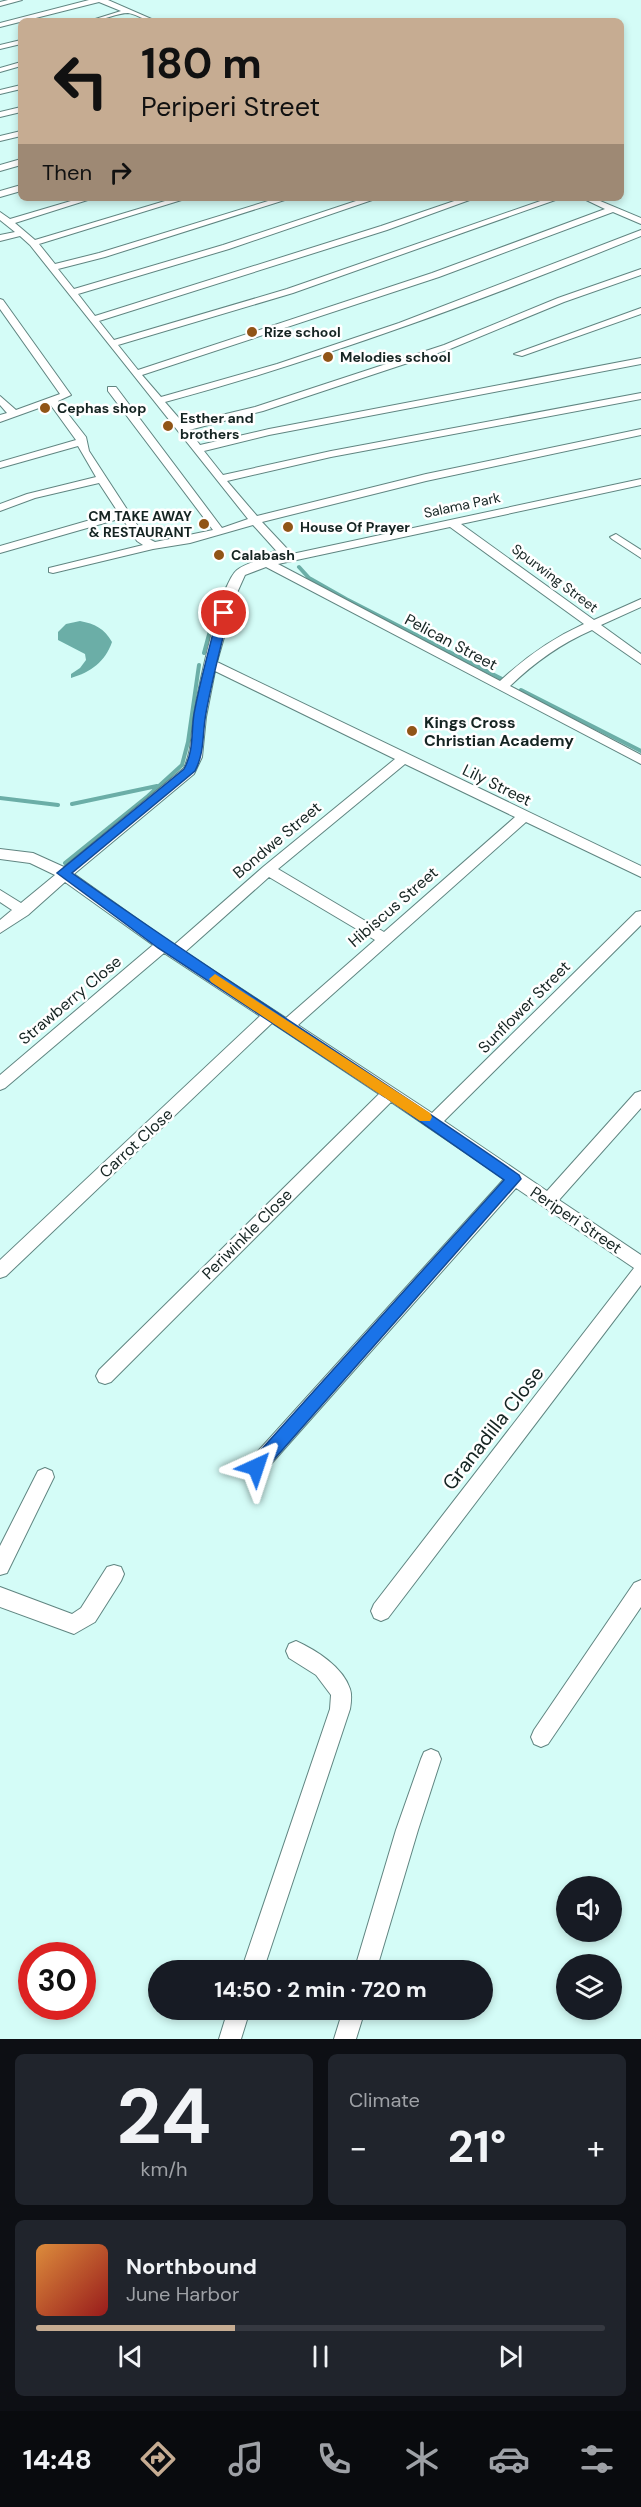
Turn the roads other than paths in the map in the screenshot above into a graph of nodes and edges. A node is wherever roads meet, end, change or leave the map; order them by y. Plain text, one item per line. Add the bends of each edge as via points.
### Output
1 (18, 0) edge
2 (97, 0) edge
3 (102, 0) edge
4 (0, 4) edge
5 (128, 11) junction
6 (27, 18) edge
7 (104, 18) edge
8 (145, 18) edge
9 (18, 20) edge
10 (0, 25) edge
11 (18, 43) edge
12 (0, 47) edge
13 (18, 65) edge
14 (0, 70) edge
15 (18, 88) edge
16 (0, 93) edge
17 (18, 110) edge
18 (0, 115) edge
19 (18, 134) edge
20 (0, 139) edge
21 (18, 163) edge
22 (0, 168) edge
23 (18, 189) edge
24 (0, 194) edge
25 (78, 201) edge
26 (174, 201) edge
27 (277, 201) edge
28 (365, 201) edge
29 (462, 201) edge
30 (548, 201) edge
31 (593, 201) edge
32 (613, 209) junction
33 (4, 219) edge
34 (641, 221) edge
35 (23, 233) junction
36 (641, 233) edge
37 (0, 238) edge
38 (33, 243) junction
39 (51, 268) junction
40 (641, 272) edge
41 (71, 293) junction
42 (0, 302) edge
43 (641, 310) edge
44 (94, 319) junction
45 (113, 343) junction
46 (519, 354) dead end
47 (641, 361) edge
48 (136, 374) junction
49 (112, 389) dead end
50 (641, 396) edge
51 (0, 399) edge
52 (53, 401) junction
53 (158, 401) junction
54 (14, 414) junction
55 (0, 419) edge
56 (182, 428) junction
57 (641, 432) edge
58 (80, 442) junction
59 (198, 449) junction
60 (0, 465) edge
61 (103, 479) junction
62 (220, 479) junction
63 (641, 482) edge
64 (0, 508) edge
65 (125, 514) junction
66 (255, 521) junction
67 (451, 522) junction
68 (220, 532) junction
69 (616, 537) dead end
70 (153, 546) junction
71 (0, 550) edge
72 (641, 555) edge
73 (290, 558) junction
74 (267, 563) junction
75 (53, 570) dead end
76 (641, 603) edge
77 (592, 624) junction
78 (641, 660) edge
79 (210, 664) junction
80 (501, 687) junction
81 (404, 758) junction
82 (641, 760) edge
83 (524, 816) junction
84 (0, 854) edge
85 (268, 870) junction
86 (641, 872) edge
87 (63, 873) junction
88 (0, 895) edge
89 (22, 911) junction
90 (641, 916) edge
91 (0, 928) edge
92 (384, 939) junction
93 (169, 949) junction
94 (271, 1015) junction
95 (287, 1026) junction
96 (0, 1084) edge
97 (390, 1093) junction
98 (641, 1097) edge
99 (433, 1122) junction
100 (514, 1179) junction
101 (548, 1201) junction
102 (641, 1264) edge
103 (0, 1271) edge
104 (641, 1272) edge
105 (105, 1376) dead end
106 (256, 1467) dead end
107 (45, 1477) dead end
108 (0, 1566) edge
109 (114, 1574) dead end
110 (641, 1590) edge
111 (0, 1597) edge
112 (381, 1611) dead end
113 (296, 1651) dead end
114 (541, 1737) dead end
115 (431, 1758) dead end
116 (256, 1960) edge
117 (368, 1960) edge
118 (236, 2020) edge
119 (351, 2020) edge
120 (230, 2039) edge
121 (345, 2039) edge

1 - 4 street
2 - 6 street
3 - 5 street
5 - 7 street
5 - 8 street
9 - 10 street
11 - 12 street
13 - 14 street
15 - 16 street
17 - 18 street
19 - 20 street
21 - 22 street
23 - 24 street
25 - 33 street
26 - 38 street
27 - 39 street
28 - 41 street
29 - 44 street
30 - 45 street via 251,303
31 - 32 street
32 - 34 street
32 - 48 street via 373,298
33 - 35 street
35 - 37 street
35 - 38 street
36 - 53 street via 275,369
38 - 39 street
39 - 41 street
40 - 56 street via 447,347 259,409
41 - 44 street
42 - 52 street via 65,392
43 - 46 street
44 - 45 street
45 - 48 street
47 - 59 street
48 - 53 street
49 - 68 street
50 - 62 street via 331,454
51 - 54 street
52 - 54 street
52 - 58 street via 81,437
53 - 56 street
54 - 55 street
56 - 59 street
57 - 66 street via 405,481
58 - 60 street
58 - 61 street
59 - 62 street
61 - 64 street via 31,495
61 - 65 street
62 - 66 street
63 - 67 street, Salama Park
65 - 70 street via 141,539
65 - 71 street
66 - 68 street
66 - 73 street
67 - 73 street, Salama Park
67 - 77 street, Spurwing Street
68 - 70 street
69 - 72 street
70 - 75 street
73 - 74 street
74 - 79 street via 240,573
74 - 80 street, Pelican Street
76 - 77 street
77 - 78 street, Spurwing Street
77 - 80 street via 532,658
79 - 81 street, Lily Street
79 - 87 street via 196,757 189,771
80 - 82 street, Pelican Street
81 - 83 street, Lily Street
81 - 85 street, Bondwe Street
83 - 86 street, Lily Street
83 - 92 street, Hibiscus Street
84 - 87 street, Periperi Street via 33,858
85 - 92 street
85 - 93 street, Bondwe Street
87 - 89 street
87 - 93 street, Periperi Street
88 - 89 street
89 - 91 street
90 - 99 street, Sunflower Street
92 - 95 street, Hibiscus Street
93 - 94 street, Periperi Street
93 - 96 street, Strawberry Close
94 - 95 street, Periperi Street
94 - 103 street, Carrot Close
95 - 97 street, Periperi Street
97 - 99 street, Periperi Street
97 - 105 street, Periwinkle Close
98 - 101 street
99 - 100 street, Periperi Street
100 - 101 street, Periperi Street
100 - 106 street
101 - 102 street, Periperi Street
104 - 112 street, Granadilla Close
107 - 108 street
109 - 111 street via 88,1615 74,1624
110 - 114 street
113 - 116 street via 323,1668 342,1692 340,1709
115 - 117 street
118 - 120 street
119 - 121 street

